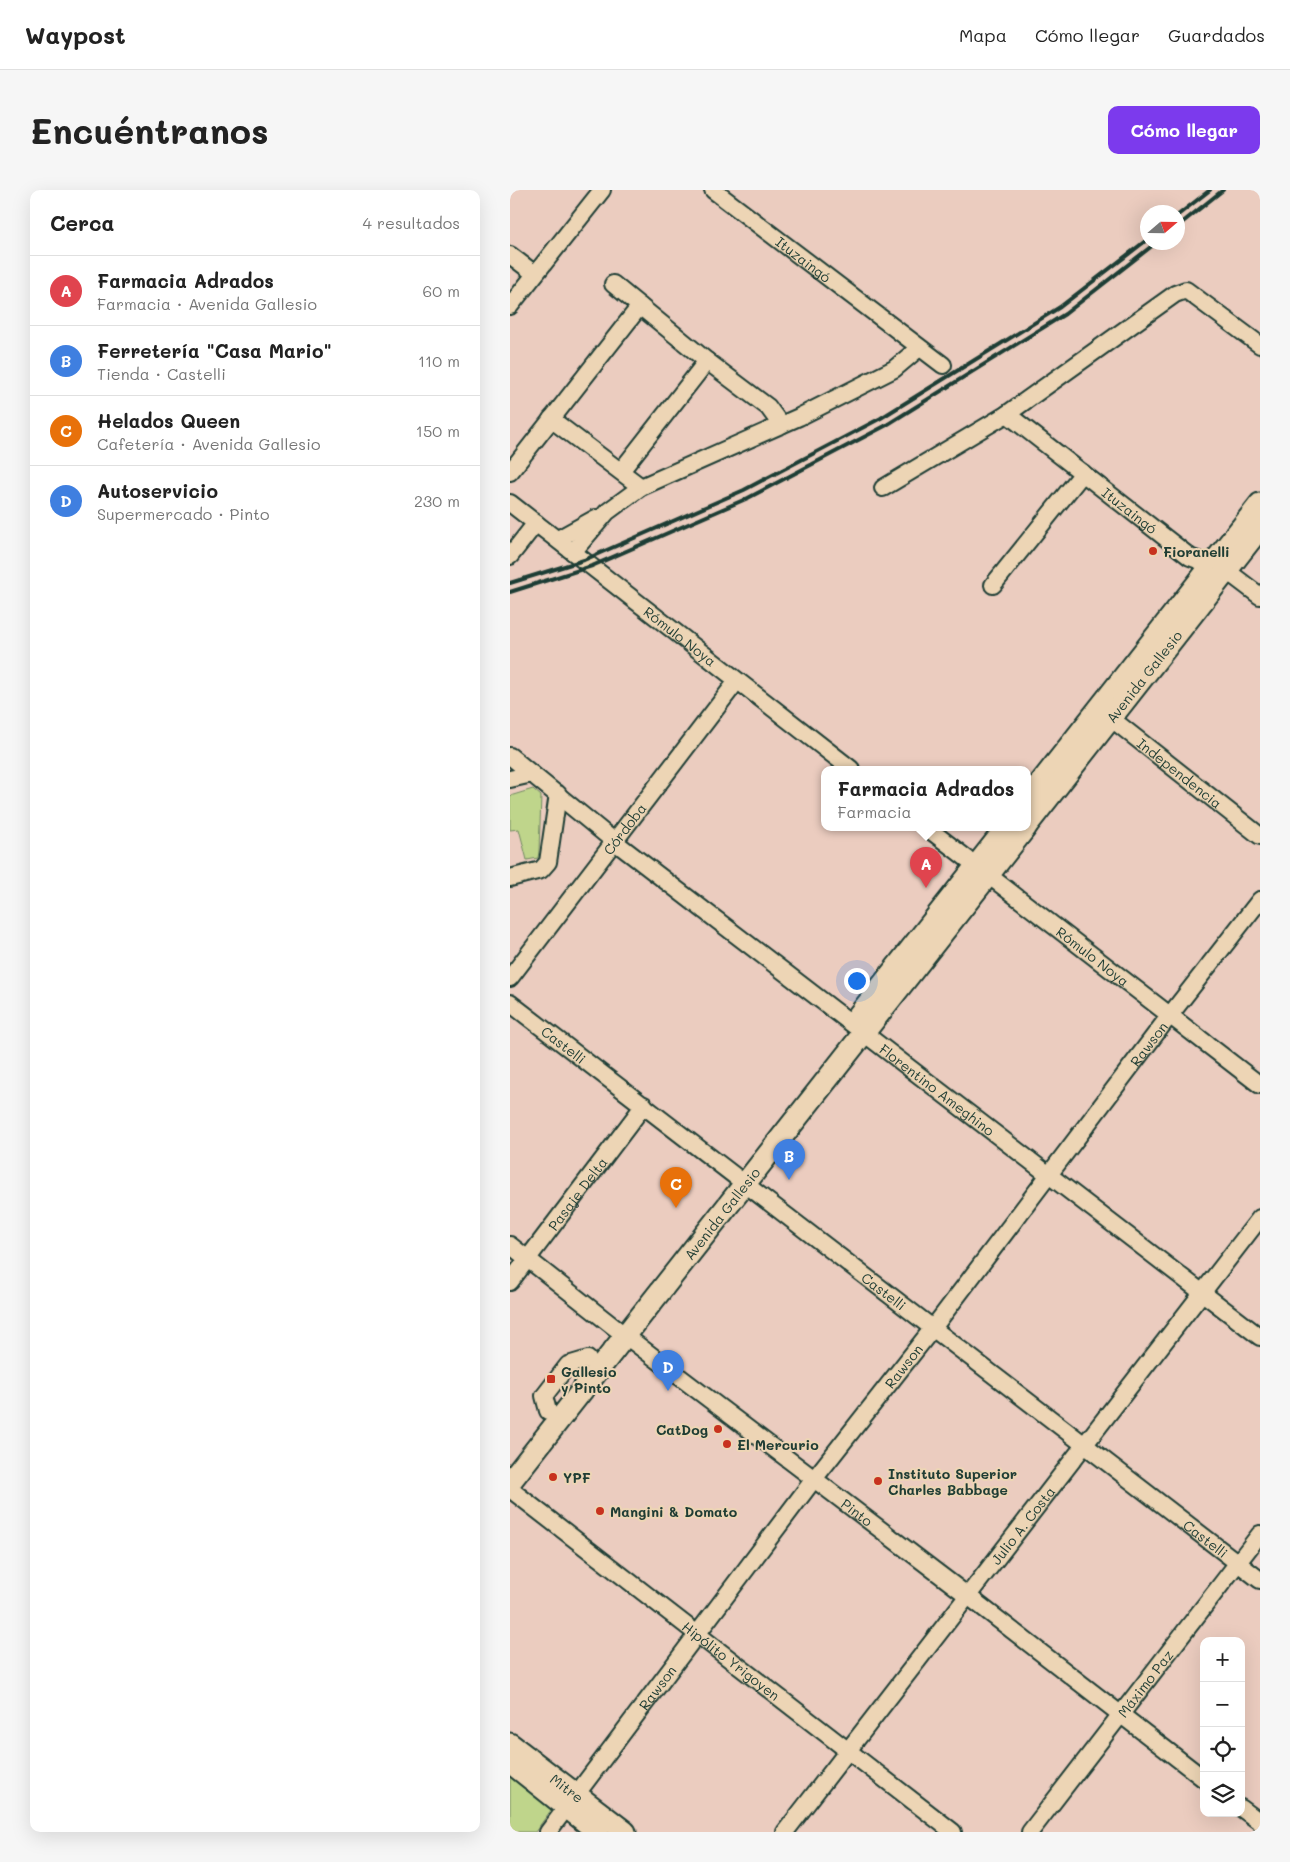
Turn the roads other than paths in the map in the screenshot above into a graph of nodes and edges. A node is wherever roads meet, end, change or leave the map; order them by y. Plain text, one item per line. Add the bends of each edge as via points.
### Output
1 (602, 190) edge
2 (712, 190) edge
3 (510, 255) edge
4 (535, 274) junction
5 (614, 284) dead end
6 (510, 306) edge
7 (640, 306) junction
8 (1260, 345) edge
9 (919, 348) junction
10 (707, 361) junction
11 (943, 365) dead end
12 (1008, 414) junction
13 (551, 419) junction
14 (781, 425) junction
15 (621, 471) junction
16 (510, 472) edge
17 (1083, 473) junction
18 (641, 487) junction
19 (883, 488) dead end
20 (510, 503) edge
21 (1260, 504) edge
22 (607, 512) junction
23 (536, 523) junction
24 (1260, 528) edge
25 (558, 540) junction
26 (573, 552) junction
27 (510, 556) edge
28 (1220, 568) junction
29 (993, 585) dead end
30 (1260, 596) edge
31 (737, 681) junction
32 (1105, 713) junction
33 (510, 756) edge
34 (848, 766) edge
35 (532, 774) junction
36 (510, 779) edge
37 (558, 794) junction
38 (1031, 796) edge
39 (1031, 820) edge
40 (931, 831) edge
41 (1005, 831) edge
42 (1022, 831) edge
43 (1260, 836) edge
44 (615, 842) junction
45 (982, 870) junction
46 (510, 878) edge
47 (1260, 900) edge
48 (510, 978) edge
49 (510, 1003) edge
50 (1170, 1016) junction
51 (858, 1028) junction
52 (1260, 1085) edge
53 (644, 1105) junction
54 (1049, 1175) junction
55 (739, 1179) junction
56 (1260, 1218) edge
57 (510, 1245) edge
58 (528, 1259) junction
59 (510, 1282) edge
60 (1202, 1293) junction
61 (933, 1328) junction
62 (619, 1332) junction
63 (1260, 1337) edge
64 (1085, 1445) junction
65 (510, 1459) edge
66 (814, 1479) junction
67 (510, 1482) edge
68 (510, 1489) edge
69 (1260, 1534) edge
70 (1238, 1563) junction
71 (1260, 1580) edge
72 (968, 1596) junction
73 (696, 1635) junction
74 (1120, 1714) junction
75 (510, 1744) edge
76 (848, 1751) junction
77 (510, 1762) edge
78 (1200, 1776) edge
79 (572, 1801) junction
80 (1245, 1811) edge
81 (1260, 1822) edge
82 (548, 1832) edge
83 (598, 1832) edge
84 (625, 1832) edge
85 (785, 1832) edge
86 (953, 1832) edge
87 (1030, 1832) edge

1 - 4 street
2 - 9 street, Ituzaingó
3 - 4 street
4 - 6 street
5 - 7 street
7 - 10 street
7 - 13 street
8 - 12 street via 1186,290 1175,294
9 - 11 street, Ituzaingó
9 - 14 street via 894,369
10 - 14 street via 768,407
10 - 15 street
12 - 17 street, Ituzaingó
12 - 19 street
13 - 15 street
13 - 16 street
14 - 18 street
15 - 18 street
17 - 28 street, Ituzaingó via 1190,557
17 - 29 street
18 - 22 street
20 - 23 street, Rómulo Noya
21 - 28 main road, Avenida Gallesio
22 - 25 street
22 - 26 street
23 - 25 street, Rómulo Noya
23 - 27 street
24 - 28 main road, Avenida Gallesio
25 - 26 street, Rómulo Noya
26 - 31 street, Rómulo Noya
28 - 30 street, Ituzaingó
28 - 32 main road, Avenida Gallesio
31 - 34 street, Rómulo Noya
31 - 44 street, Córdoba
32 - 38 main road, Avenida Gallesio
32 - 39 main road, Avenida Gallesio
32 - 43 street, Independencia
33 - 35 street, Florentino Ameghino
35 - 36 street
35 - 37 street, Florentino Ameghino
37 - 44 street, Florentino Ameghino
37 - 46 street via 548,862 541,870
40 - 45 street, Rómulo Noya
41 - 45 main road, Avenida Gallesio
42 - 45 main road, Avenida Gallesio
44 - 48 street, Córdoba
44 - 51 street, Florentino Ameghino
45 - 50 street, Rómulo Noya
45 - 51 main road, Avenida Gallesio
47 - 50 street, Rawson
49 - 53 street, Castelli
50 - 52 street, Rómulo Noya
50 - 54 street, Rawson
51 - 54 street, Florentino Ameghino
51 - 55 main road, Avenida Gallesio
53 - 55 street, Castelli
53 - 58 street, Pasaje Delta
54 - 60 street, Florentino Ameghino
54 - 61 street, Rawson
55 - 61 street, Castelli
55 - 62 main road, Avenida Gallesio
56 - 60 street, Julio A. Costa
57 - 58 street, Pinto
58 - 59 street, Pasaje Delta
58 - 62 street, Pinto
60 - 63 street, Florentino Ameghino
60 - 64 street, Julio A. Costa
61 - 64 street, Castelli
61 - 66 street, Rawson
62 - 65 main road, Avenida Gallesio via 588,1360
62 - 66 street, Pinto
62 - 67 main road, Avenida Gallesio
64 - 70 street, Castelli
64 - 72 street, Julio A. Costa
66 - 72 street, Pinto
66 - 73 street, Rawson
68 - 73 street, Hipólito Yrigoyen
69 - 70 street, Máximo Paz
70 - 71 street, Castelli
70 - 74 street, Máximo Paz
72 - 74 street, Pinto
72 - 76 street, Julio A. Costa
73 - 76 street, Hipólito Yrigoyen
73 - 79 street, Rawson
74 - 78 street, Pinto
74 - 87 street, Máximo Paz
75 - 79 main road, Mitre
76 - 85 street, Julio A. Costa
76 - 86 street, Hipólito Yrigoyen
77 - 79 main road, Mitre
79 - 82 street, Rawson
79 - 83 main road, Mitre
79 - 84 main road, Mitre
80 - 81 street

